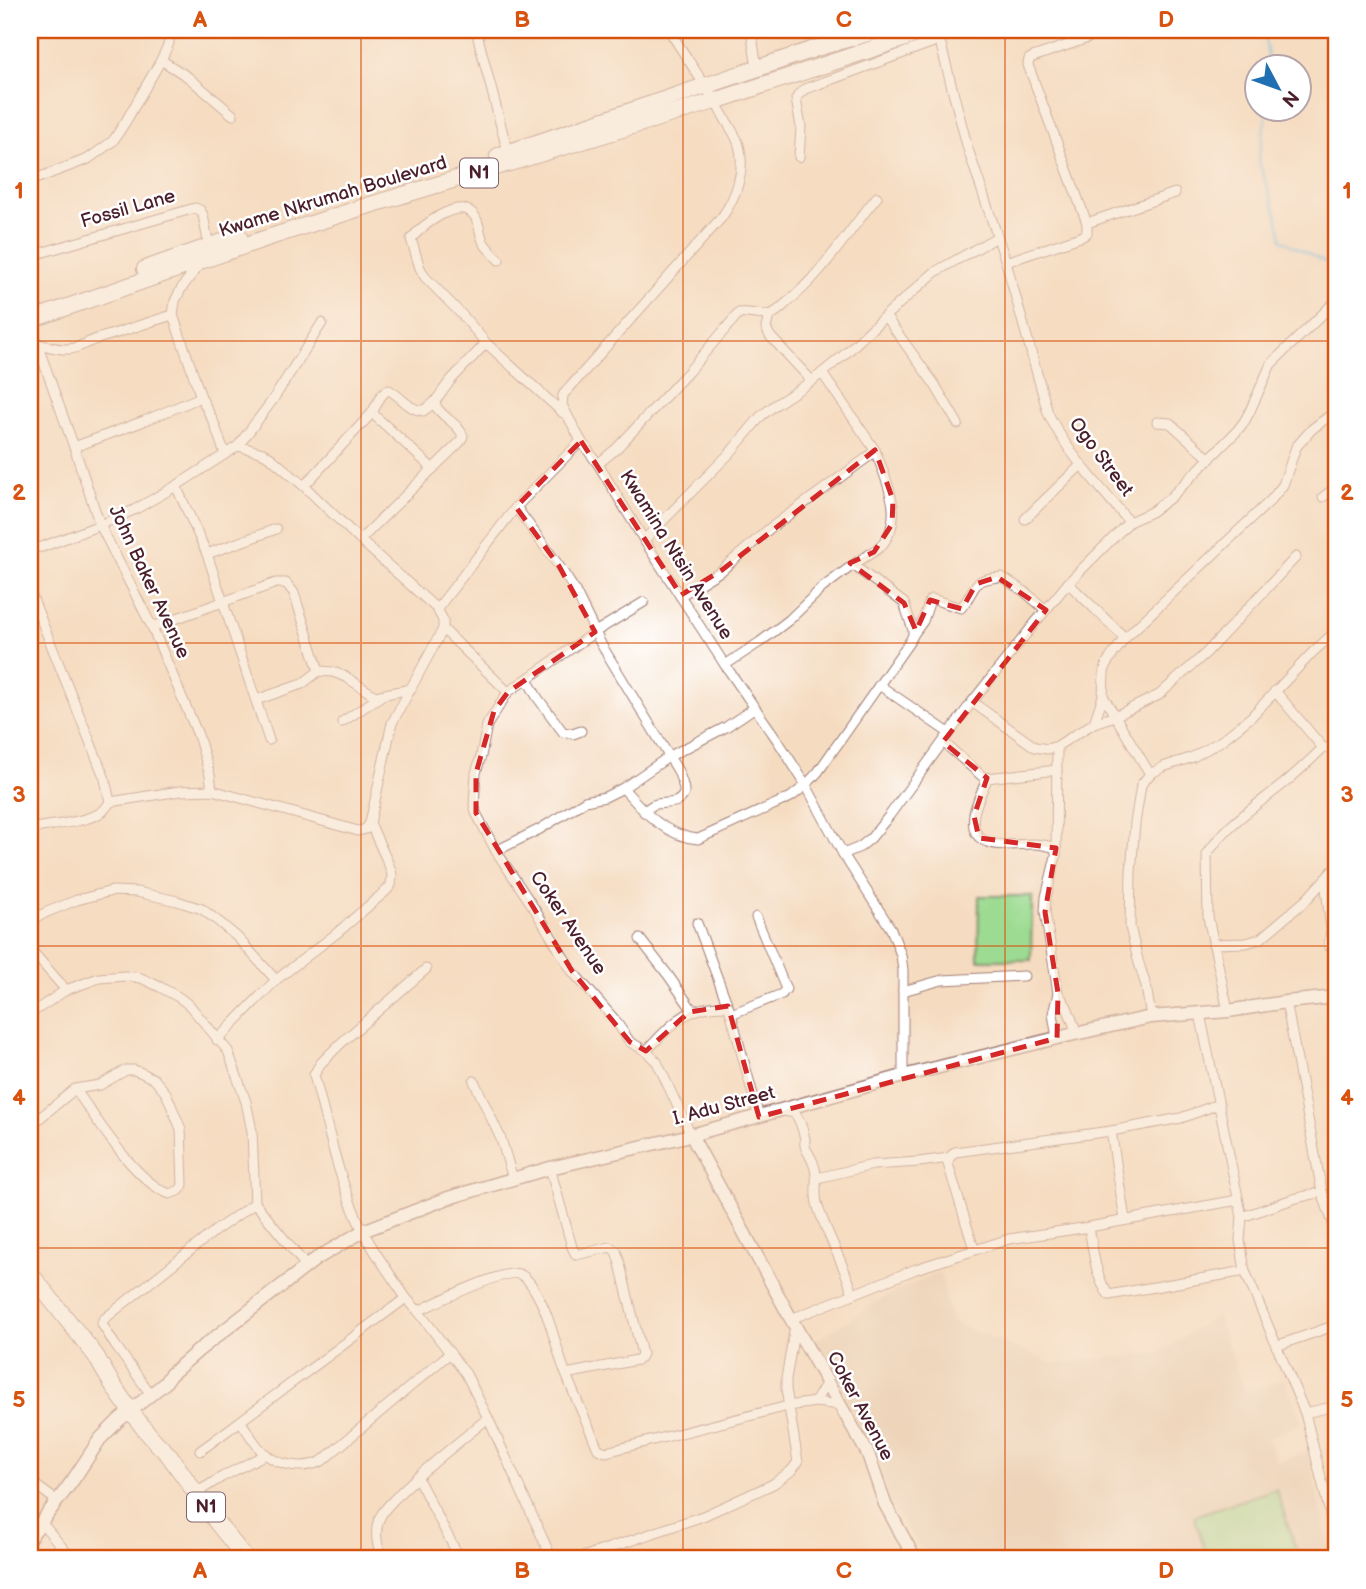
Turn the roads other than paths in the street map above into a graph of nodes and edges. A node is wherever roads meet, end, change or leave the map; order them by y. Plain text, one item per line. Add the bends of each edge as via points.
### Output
1 (168, 30) edge
2 (476, 30) edge
3 (669, 30) edge
4 (751, 30) edge
5 (878, 30) edge
6 (935, 33) edge
7 (1088, 38) dead end
8 (161, 60) junction
9 (757, 68) junction
10 (706, 86) junction
11 (715, 101) junction
12 (233, 116) dead end
13 (508, 153) junction
14 (799, 157) dead end
15 (30, 181) edge
16 (1175, 193) dead end
17 (877, 197) dead end
18 (1087, 223) junction
19 (997, 237) junction
20 (206, 253) junction
21 (30, 256) edge
22 (499, 260) dead end
23 (1006, 262) junction
24 (1336, 301) edge
25 (30, 309) edge
26 (769, 315) junction
27 (173, 316) junction
28 (885, 316) junction
29 (30, 322) edge
30 (322, 323) dead end
31 (486, 343) junction
32 (37, 344) junction
33 (822, 373) junction
34 (812, 381) junction
35 (201, 397) junction
36 (434, 403) junction
37 (1336, 411) edge
38 (372, 413) junction
39 (567, 416) junction
40 (1157, 422) dead end
41 (958, 424) dead end
42 (581, 441) junction
43 (238, 446) junction
44 (74, 447) junction
45 (875, 450) junction
46 (225, 454) junction
47 (1210, 459) junction
48 (598, 464) junction
49 (1081, 465) junction
50 (433, 469) junction
51 (176, 486) junction
52 (304, 486) junction
53 (1336, 487) edge
54 (1324, 497) dead end
55 (516, 506) junction
56 (1025, 519) dead end
57 (1129, 522) junction
58 (100, 525) junction
59 (276, 529) dead end
60 (359, 540) junction
61 (644, 540) junction
62 (30, 548) edge
63 (207, 554) junction
64 (1296, 557) dead end
65 (853, 565) junction
66 (1068, 583) junction
67 (30, 592) edge
68 (680, 596) junction
69 (644, 602) dead end
70 (223, 603) junction
71 (437, 609) junction
72 (1046, 610) junction
73 (152, 627) junction
74 (443, 629) junction
75 (1336, 631) edge
76 (596, 632) junction
77 (913, 635) junction
78 (1125, 638) junction
79 (725, 665) junction
80 (318, 671) junction
81 (527, 679) junction
82 (879, 685) junction
83 (411, 689) junction
84 (1275, 691) junction
85 (508, 692) junction
86 (383, 695) junction
87 (1102, 696) junction
88 (256, 701) junction
89 (972, 702) junction
90 (754, 708) junction
91 (1115, 716) junction
92 (342, 722) dead end
93 (1094, 723) junction
94 (581, 731) dead end
95 (950, 733) junction
96 (270, 740) dead end
97 (943, 742) junction
98 (1057, 746) junction
99 (1323, 748) junction
100 (1336, 748) edge
101 (670, 756) junction
102 (1057, 770) junction
103 (1150, 774) junction
104 (987, 778) junction
105 (806, 785) junction
106 (623, 788) junction
107 (212, 790) junction
108 (110, 802) junction
109 (644, 812) junction
110 (370, 823) junction
111 (30, 829) edge
112 (1056, 848) junction
113 (496, 851) junction
114 (844, 854) junction
115 (1336, 867) edge
116 (1325, 880) junction
117 (757, 917) dead end
118 (30, 921) edge
119 (697, 923) dead end
120 (640, 939) dead end
121 (1213, 944) junction
122 (1329, 946) dead end
123 (30, 949) edge
124 (426, 969) dead end
125 (1024, 976) dead end
126 (276, 980) junction
127 (66, 990) junction
128 (903, 991) junction
129 (1058, 993) junction
130 (1336, 997) edge
131 (1286, 1002) junction
132 (729, 1010) junction
133 (693, 1011) junction
134 (1228, 1011) junction
135 (30, 1014) edge
136 (1200, 1014) junction
137 (1151, 1017) junction
138 (1077, 1033) junction
139 (1057, 1038) junction
140 (217, 1040) junction
141 (646, 1051) junction
142 (903, 1076) junction
143 (474, 1081) dead end
144 (75, 1088) junction
145 (1219, 1104) junction
146 (781, 1111) junction
147 (759, 1116) junction
148 (30, 1126) edge
149 (1111, 1131) junction
150 (691, 1135) junction
151 (949, 1158) junction
152 (550, 1168) junction
153 (817, 1178) junction
154 (513, 1179) junction
155 (1322, 1192) junction
156 (1238, 1200) junction
157 (255, 1203) junction
158 (1241, 1217) junction
159 (1125, 1220) junction
160 (1089, 1227) junction
161 (363, 1231) junction
162 (1336, 1231) edge
163 (974, 1249) junction
164 (306, 1266) junction
165 (1245, 1271) junction
166 (30, 1273) edge
167 (853, 1294) junction
168 (406, 1298) junction
169 (418, 1311) junction
170 (793, 1323) junction
171 (1336, 1325) edge
172 (1276, 1346) junction
173 (450, 1353) junction
174 (566, 1374) junction
175 (827, 1382) junction
176 (136, 1401) junction
177 (815, 1402) junction
178 (840, 1405) junction
179 (788, 1406) junction
180 (1336, 1406) edge
181 (1305, 1413) junction
182 (488, 1418) junction
183 (241, 1422) junction
184 (200, 1451) dead end
185 (266, 1454) junction
186 (417, 1476) junction
187 (30, 1481) edge
188 (196, 1493) junction
189 (57, 1501) junction
190 (41, 1522) junction
191 (1336, 1533) edge
192 (30, 1536) edge
193 (1336, 1538) edge
194 (72, 1559) edge
195 (246, 1559) edge
196 (382, 1559) edge
197 (460, 1559) edge
198 (552, 1559) edge
199 (577, 1559) edge
200 (915, 1559) edge

1 - 8 street via 169,43
2 - 13 street
3 - 10 street
4 - 9 street
5 - 9 highway, Kwame Nkrumah Boulevard / N1
6 - 11 highway, Kwame Nkrumah Boulevard / N1
6 - 14 street via 799,94
6 - 19 street, Ogo Street
7 - 18 street via 1033,57 1028,65
8 - 12 street
8 - 15 street via 113,141 88,159
9 - 10 highway, Kwame Nkrumah Boulevard / N1
10 - 11 street
10 - 13 highway, Kwame Nkrumah Boulevard / N1
11 - 20 highway, Kwame Nkrumah Boulevard / N1
11 - 39 street via 739,146 740,172 732,202 563,395
13 - 20 highway, Kwame Nkrumah Boulevard / N1
16 - 18 street
17 - 26 street via 827,261 794,297
18 - 23 street via 1083,236
19 - 23 street, Ogo Street
19 - 28 street via 934,272
20 - 21 street, Fossil Lane via 202,215 194,208
20 - 25 highway, Kwame Nkrumah Boulevard / N1
20 - 27 street via 181,289
20 - 29 highway, Kwame Nkrumah Boulevard / N1
22 - 31 street, Kwamina Ntsin Avenue via 485,244 475,215 462,208 429,221 411,239 425,277
23 - 49 street, Ogo Street via 1048,413
24 - 47 street via 1271,364 1244,422
26 - 34 street via 766,328 770,336
26 - 48 street via 739,313
27 - 32 street via 77,348
27 - 35 street
28 - 33 street
28 - 41 street
29 - 32 street, John Baker Avenue
30 - 43 street
31 - 36 street
31 - 39 street, Kwamina Ntsin Avenue
32 - 44 street, John Baker Avenue
33 - 34 street
33 - 45 street
34 - 61 street via 761,416
35 - 44 street
35 - 46 street
36 - 38 street via 418,411 389,390
36 - 50 street via 463,436
37 - 78 street via 1296,447 1283,485 1271,500
38 - 50 street
38 - 52 street
39 - 42 street, Kwamina Ntsin Avenue
40 - 47 street via 1170,423
42 - 48 street, Kwamina Ntsin Avenue
42 - 55 street
43 - 46 street
43 - 52 street via 263,453
44 - 58 street, John Baker Avenue
45 - 65 street via 893,500 892,524 883,544
45 - 68 street via 722,570
46 - 51 street
47 - 57 street via 1170,498
48 - 61 street, Kwamina Ntsin Avenue
49 - 56 street
49 - 57 street, Ogo Street
50 - 60 street
51 - 58 street
51 - 63 street
52 - 60 street
53 - 54 street
55 - 71 street
55 - 76 street via 574,589
57 - 66 street, Ogo Street
58 - 62 street
58 - 73 street, John Baker Avenue
59 - 63 street
60 - 71 street
61 - 68 street, Kwamina Ntsin Avenue
63 - 70 street
64 - 91 street via 1174,683
65 - 77 street via 904,603
65 - 79 street via 789,620
66 - 72 street, Ogo Street
66 - 78 street
67 - 108 street via 105,779
68 - 79 street, Kwamina Ntsin Avenue
69 - 76 street, Coker Avenue
70 - 73 street
70 - 80 street via 286,583 295,593
70 - 88 street
71 - 74 street
72 - 77 street via 1002,577 982,580 961,608 930,600
72 - 89 street, Ogo Street
73 - 107 street, John Baker Avenue via 198,734
74 - 83 street
74 - 85 street
75 - 84 street
76 - 81 street, Coker Avenue
76 - 101 street
77 - 82 street
78 - 87 street via 1108,661
79 - 90 street, Kwamina Ntsin Avenue
80 - 86 street via 333,672 371,694
80 - 88 street via 302,684
81 - 85 street, Coker Avenue
81 - 94 street via 562,732
82 - 95 street
82 - 105 street
83 - 86 street
83 - 110 street via 392,723
84 - 99 street
84 - 103 street via 1221,741
85 - 113 street, Coker Avenue via 487,726 474,788 476,813
86 - 92 street
87 - 91 street
87 - 93 street
88 - 96 street
89 - 95 street, Ogo Street
89 - 98 street via 1035,747
90 - 101 street
90 - 105 street, Kwamina Ntsin Avenue
91 - 93 street
91 - 103 street
93 - 98 street
95 - 97 street, Ogo Street
97 - 104 street
97 - 114 street, Ogo Street via 871,838
98 - 102 street
99 - 100 street
99 - 121 street via 1229,829 1207,855
101 - 106 street
101 - 109 street via 683,795
102 - 104 street
102 - 112 street
103 - 137 street via 1141,785 1135,823 1130,927
104 - 112 street via 974,816 979,838 1001,845
105 - 109 street via 791,797 698,839 663,827
105 - 114 street, Kwamina Ntsin Avenue
106 - 109 street
106 - 113 street via 585,801
107 - 108 street
107 - 110 street via 358,831
108 - 111 street via 92,817
110 - 126 street via 389,865 391,885
112 - 129 street via 1045,912
113 - 141 street, Coker Avenue via 572,971 630,1042
114 - 128 street, Kwamina Ntsin Avenue via 891,929 901,955
115 - 116 street
116 - 121 street via 1260,939
116 - 122 street
117 - 132 street via 786,989 782,995
118 - 126 street via 77,900 112,891 168,899 202,909 237,937
119 - 132 street
120 - 133 street
121 - 134 street
123 - 127 street
124 - 161 street via 341,1043 314,1075 337,1162
125 - 128 street via 942,980
126 - 140 street
127 - 135 street
127 - 140 street via 99,978 141,978 190,1006
128 - 142 street, Kwamina Ntsin Avenue
129 - 138 street
129 - 139 street via 1053,1014
130 - 131 street, I. Adu Street
131 - 134 street, I. Adu Street
131 - 155 street
132 - 133 street via 715,1006
132 - 147 street
133 - 141 street
134 - 136 street, I. Adu Street
136 - 137 street, I. Adu Street
136 - 145 street
137 - 138 street, I. Adu Street
138 - 139 street, I. Adu Street
139 - 142 street, I. Adu Street
140 - 157 street via 228,1051 246,1102
141 - 150 street, Coker Avenue via 657,1062
142 - 146 street, I. Adu Street
143 - 154 street via 502,1139
144 - 144 street via 100,1085 126,1070 154,1079 166,1093 181,1129 180,1190 170,1194 150,1184
144 - 148 street
145 - 149 street via 1181,1118
145 - 156 street
146 - 147 street, I. Adu Street
146 - 153 street via 795,1113 800,1120
147 - 150 street, I. Adu Street
149 - 151 street via 955,1153
149 - 159 street
150 - 152 street, I. Adu Street
150 - 170 street, Coker Avenue
151 - 153 street via 873,1165
151 - 163 street
152 - 154 street, I. Adu Street
152 - 174 street via 576,1255 610,1247 616,1251 642,1354 637,1360
153 - 167 street via 818,1208
154 - 161 street, I. Adu Street
155 - 158 street
155 - 162 street
156 - 158 street
156 - 159 street
157 - 164 street
157 - 176 street via 103,1320
158 - 165 street
159 - 160 street
160 - 163 street
160 - 165 street via 1096,1266 1109,1295
161 - 164 street, I. Adu Street
161 - 168 street
163 - 167 street
164 - 176 street, I. Adu Street via 199,1350 165,1383
165 - 172 street
166 - 176 highway, N1
167 - 170 street
168 - 169 street
168 - 183 street
169 - 173 street
169 - 174 street via 496,1278 521,1275 540,1300
170 - 175 street, Coker Avenue
170 - 179 street via 786,1379
171 - 172 street
172 - 181 street
173 - 182 street
173 - 185 street via 313,1466 289,1464
174 - 179 street via 598,1449 606,1452
175 - 177 street
175 - 178 street, Coker Avenue
176 - 188 highway, N1
176 - 189 street, I. Adu Street via 107,1425
177 - 178 street
177 - 179 street
178 - 200 street, Coker Avenue via 868,1454 885,1504
179 - 199 street via 798,1462 791,1471 703,1516
180 - 181 street
181 - 191 street
182 - 186 street
182 - 198 street
183 - 184 street
183 - 185 street
185 - 188 street
186 - 196 street via 379,1518
186 - 197 street
187 - 189 street
188 - 195 highway, N1
189 - 190 street, I. Adu Street
190 - 192 street, I. Adu Street
190 - 194 street
191 - 193 street

